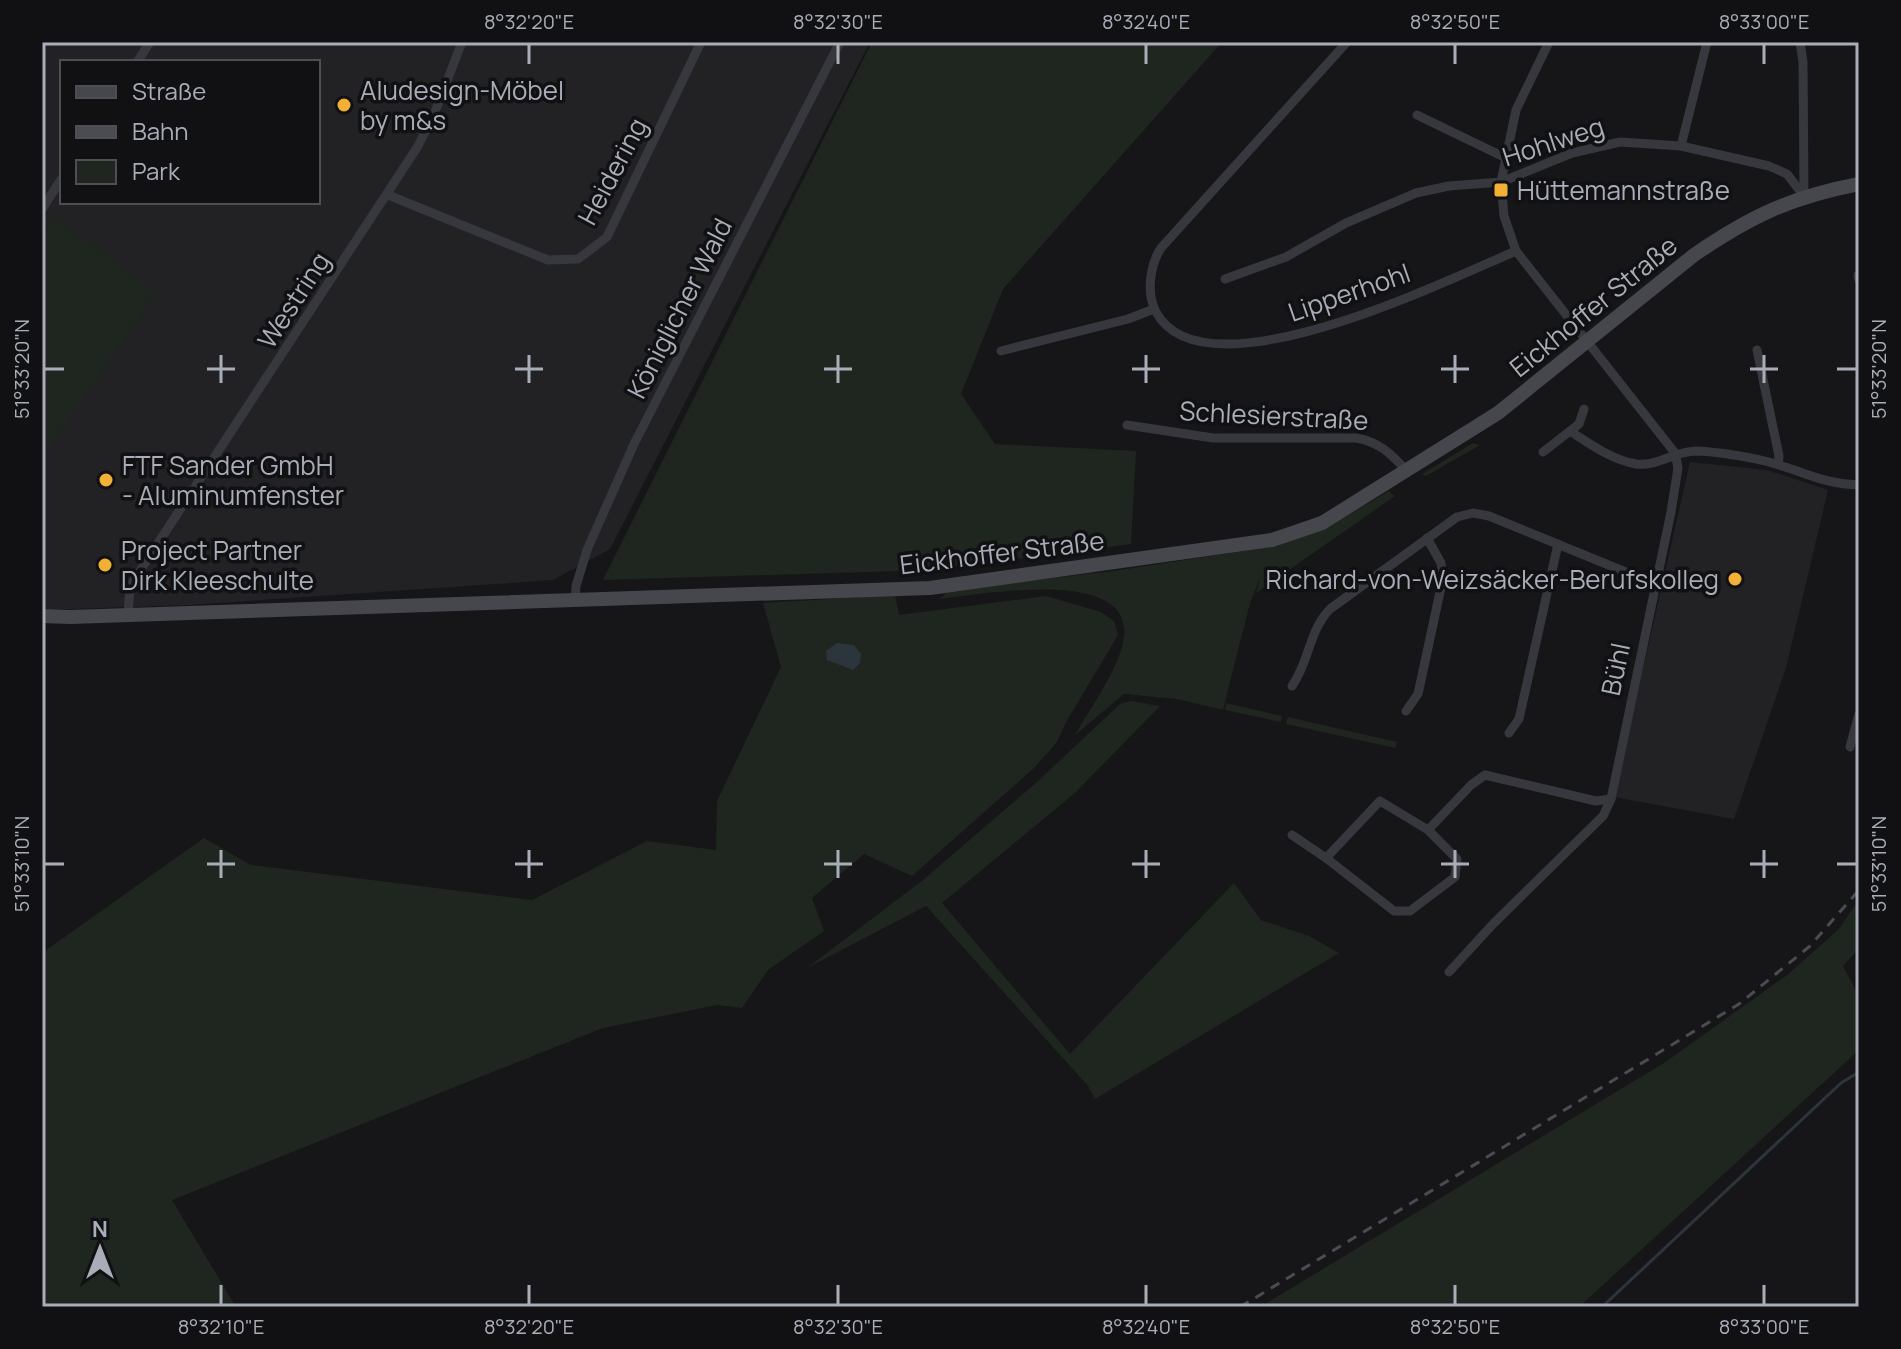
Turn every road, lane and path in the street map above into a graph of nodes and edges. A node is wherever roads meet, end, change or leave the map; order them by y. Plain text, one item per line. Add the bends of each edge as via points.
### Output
1 (150, 42) edge
2 (462, 42) edge
3 (701, 42) edge
4 (840, 42) edge
5 (1347, 42) edge
6 (1549, 42) edge
7 (1707, 42) edge
8 (1800, 42) edge
9 (138, 60) edge
10 (1417, 115) dead end
11 (1681, 146) junction
12 (1506, 158) junction
13 (60, 181) edge
14 (1501, 182) junction
15 (1859, 184) edge
16 (388, 195) junction
17 (1804, 196) junction
18 (42, 209) edge
19 (1516, 251) junction
20 (1225, 279) dead end
21 (1154, 309) junction
22 (1587, 342) junction
23 (1757, 350) dead end
24 (1001, 351) dead end
25 (1584, 409) dead end
26 (1127, 425) dead end
27 (1570, 431) junction
28 (1543, 452) dead end
29 (1675, 453) junction
30 (1778, 464) junction
31 (1407, 471) junction
32 (1859, 485) edge
33 (1427, 538) junction
34 (1558, 544) junction
35 (1655, 584) junction
36 (575, 601) junction
37 (128, 615) junction
38 (42, 616) edge
39 (1292, 686) dead end
40 (1406, 711) dead end
41 (1859, 714) edge
42 (1509, 733) dead end
43 (1850, 747) dead end
44 (1611, 799) junction
45 (1428, 830) junction
46 (1292, 835) dead end
47 (1326, 858) junction
48 (1449, 972) dead end

1 - 9 street
2 - 16 street, Westring via 435,112
3 - 16 street, Heidering via 607,237 578,259 548,260
4 - 36 street, Königlicher Wald via 634,444 587,550
5 - 21 street via 1161,248 1153,260
6 - 12 street via 1516,110
7 - 11 street
8 - 17 street
10 - 12 street
11 - 14 street, Hohlweg via 1620,142 1572,153
11 - 17 street, Hohlweg via 1769,166 1787,174
12 - 14 street
13 - 18 street
14 - 19 street via 1504,216
14 - 20 street, Hohlweg via 1416,193 1346,223 1286,257
15 - 17 main road, Eickhoffer Straße
16 - 37 street, Westring via 130,586
17 - 22 main road, Eickhoffer Straße via 1726,233
19 - 21 street, Lipperhohl via 1294,337 1203,342 1175,333
19 - 22 street
21 - 24 street
22 - 29 street
22 - 31 main road, Eickhoffer Straße via 1498,413
23 - 30 street
25 - 27 street
26 - 31 street, Schlesierstraße via 1213,438 1356,438 1374,441
27 - 28 street
27 - 29 street via 1635,464
29 - 30 street via 1696,451
29 - 35 street, Bühl via 1678,468
30 - 32 street via 1831,484
31 - 36 main road, Eickhoffer Straße via 1322,523 1272,540 930,588
33 - 34 street via 1457,517 1473,513
33 - 39 street via 1319,621 1303,671
33 - 40 street via 1443,578 1418,694
34 - 35 street
34 - 42 street via 1519,719
35 - 44 street, Bühl
36 - 37 main road, Eickhoffer Straße
37 - 38 main road, Eickhoffer Straße
41 - 43 street
44 - 45 street via 1596,801 1485,775
44 - 48 street, Bühl via 1603,816
45 - 47 street via 1380,801
45 - 47 street via 1457,859 1455,877 1410,911 1394,911
46 - 47 street

